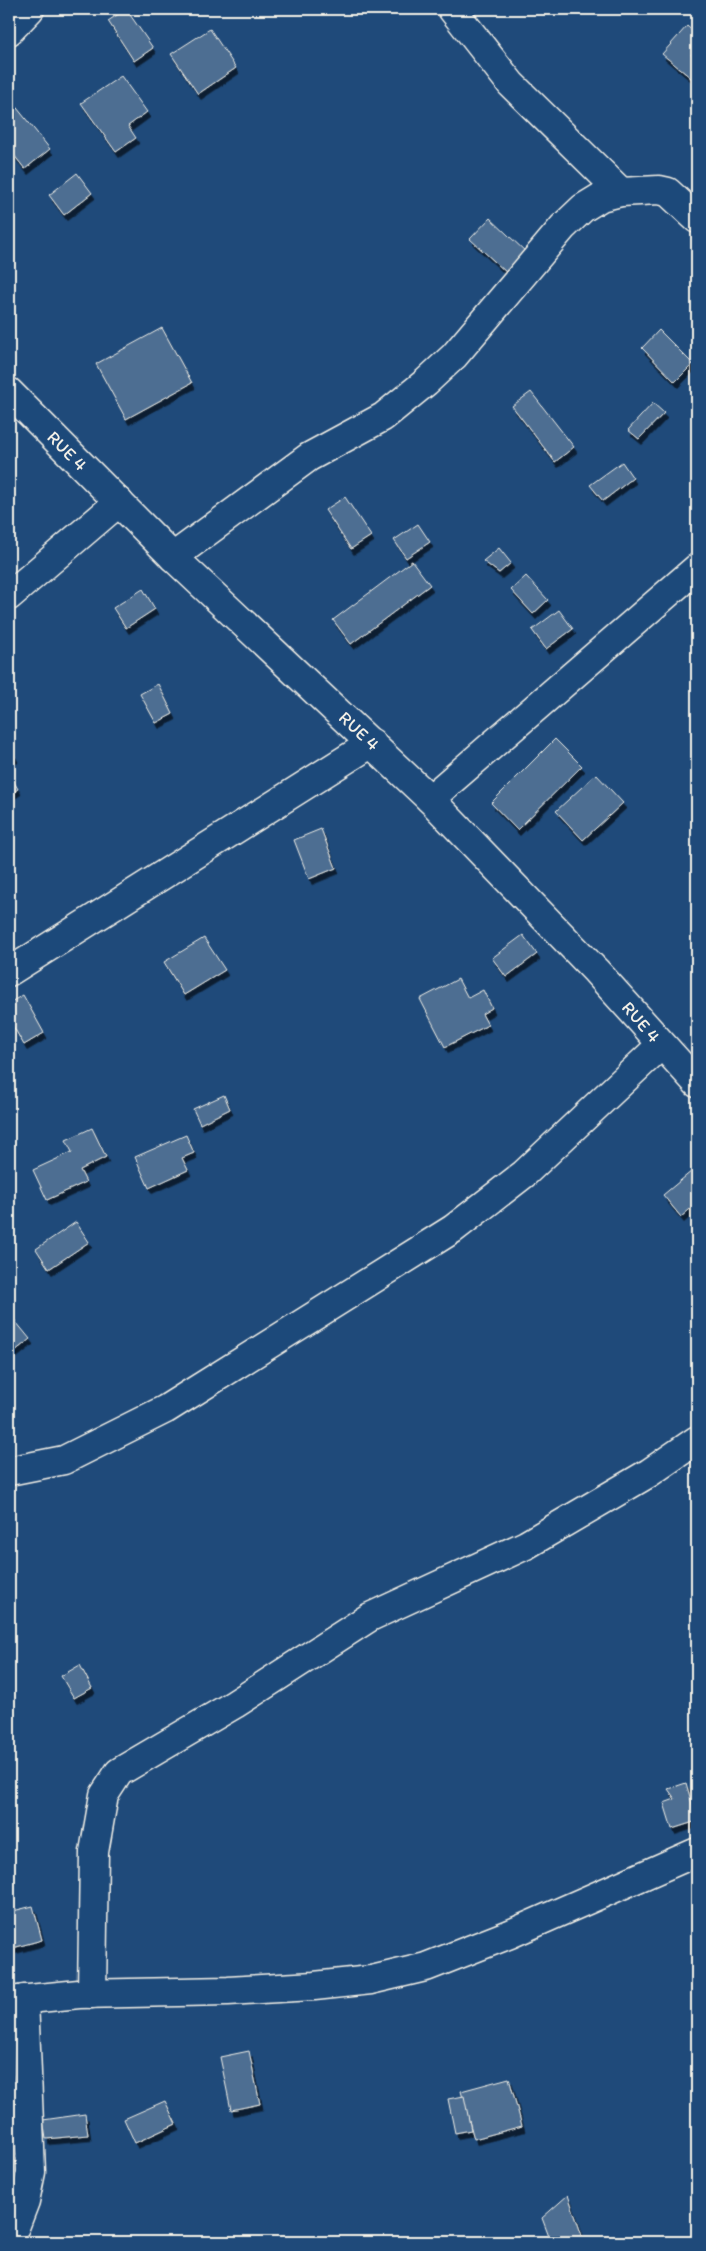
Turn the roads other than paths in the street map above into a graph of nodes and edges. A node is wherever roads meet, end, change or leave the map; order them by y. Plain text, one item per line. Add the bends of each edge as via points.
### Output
1 (30, 9) edge
2 (452, 9) edge
3 (9, 31) edge
4 (621, 192) junction
5 (697, 219) edge
6 (9, 392) edge
7 (119, 502) junction
8 (173, 557) junction
9 (697, 568) edge
10 (9, 596) edge
11 (372, 744) junction
12 (430, 799) junction
13 (9, 972) edge
14 (661, 1045) junction
15 (697, 1083) edge
16 (697, 1440) edge
17 (9, 1471) edge
18 (697, 1852) edge
19 (92, 1994) junction
20 (16, 2000) edge
21 (9, 2231) edge

1 - 3 street
2 - 4 street via 512,84
4 - 5 street via 650,189 668,192
4 - 8 street via 583,208 563,227 454,356 426,382 383,417 308,457
6 - 7 street, RUE 4
7 - 8 street, RUE 4
7 - 10 street
8 - 11 street, RUE 4
9 - 12 street
11 - 12 street, RUE 4
11 - 13 street
12 - 14 street, RUE 4 via 596,971
14 - 15 street, RUE 4
14 - 17 street via 524,1174 453,1229 166,1409 64,1460
16 - 19 street via 649,1473 526,1545 370,1617 235,1704 119,1772 104,1795 94,1852
18 - 19 street via 510,1934 426,1967 389,1976 314,1986
19 - 20 street
20 - 21 street via 30,2172 24,2201 14,2227

